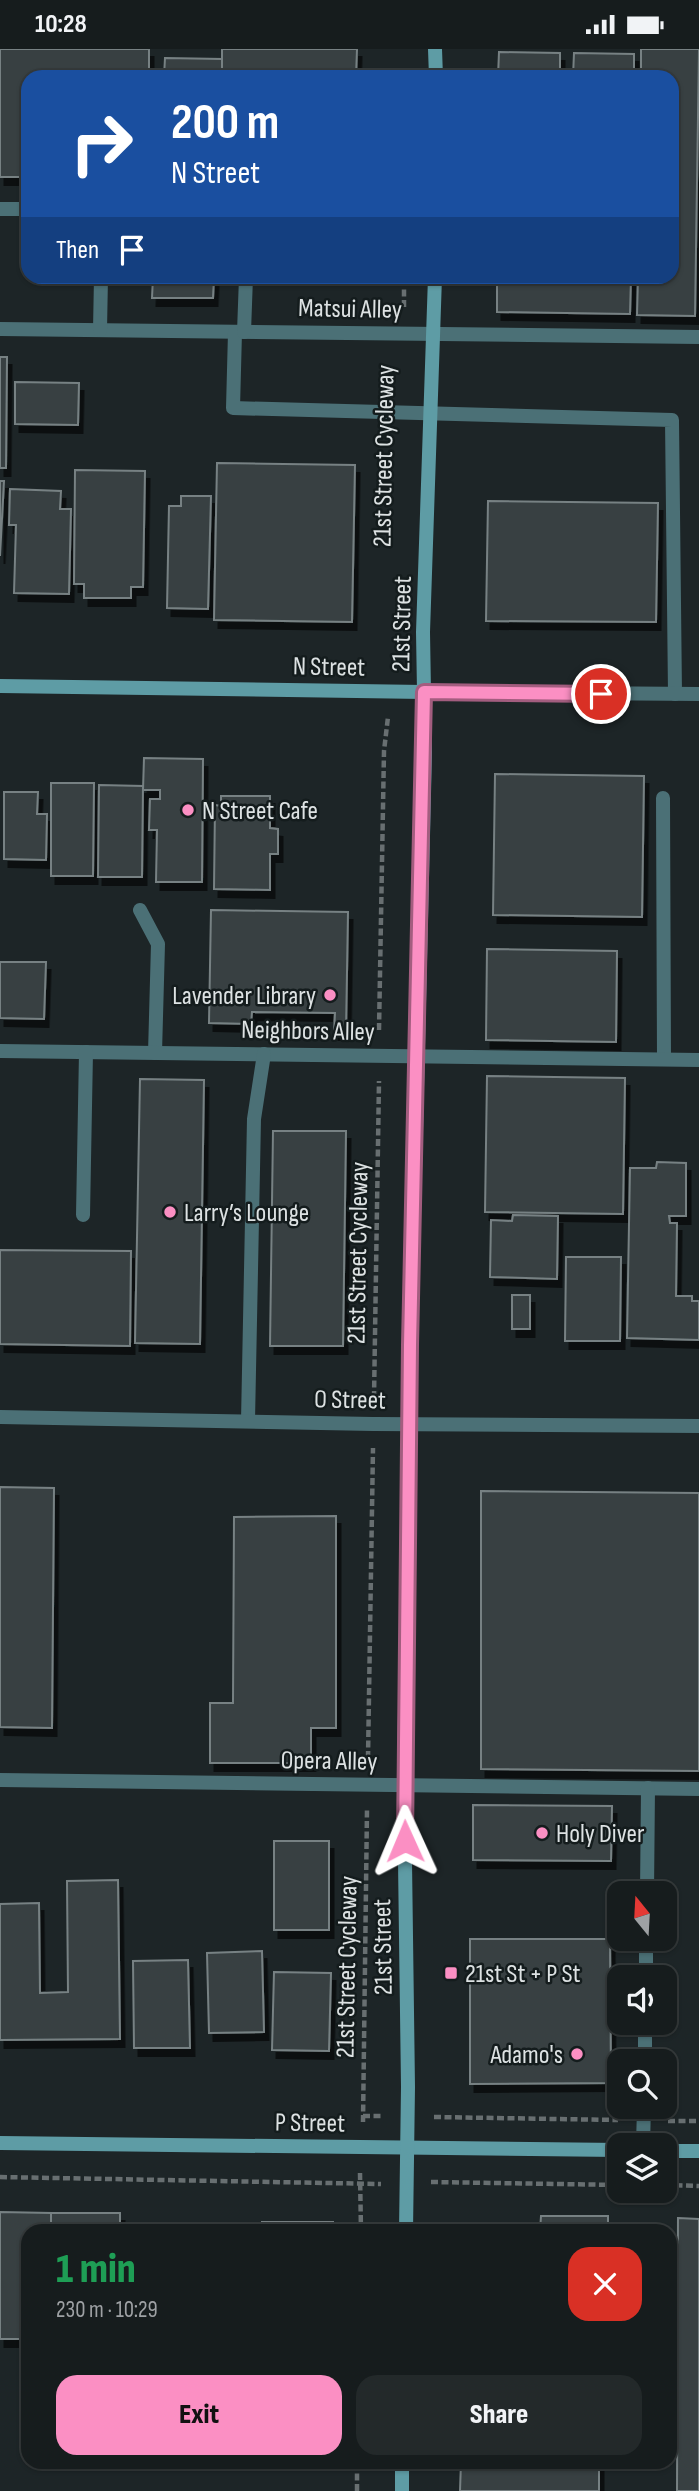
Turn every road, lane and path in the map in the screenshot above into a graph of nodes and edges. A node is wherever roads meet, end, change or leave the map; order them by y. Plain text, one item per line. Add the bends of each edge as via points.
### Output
1 (435, 49) edge
2 (436, 70) edge
3 (0, 209) edge
4 (21, 209) edge
5 (101, 284) edge
6 (245, 284) edge
7 (404, 284) edge
8 (435, 284) edge
9 (0, 328) edge
10 (100, 330) junction
11 (239, 332) junction
12 (404, 334) junction
13 (434, 334) junction
14 (699, 337) edge
15 (433, 415) junction
16 (0, 686) edge
17 (392, 692) junction
18 (424, 692) junction
19 (675, 694) junction
20 (699, 694) edge
21 (663, 798) dead end
22 (140, 909) dead end
23 (0, 1051) edge
24 (86, 1052) junction
25 (155, 1053) junction
26 (264, 1054) junction
27 (379, 1056) junction
28 (415, 1056) junction
29 (664, 1059) junction
30 (699, 1059) edge
31 (83, 1215) dead end
32 (0, 1417) edge
33 (248, 1421) junction
34 (409, 1423) junction
35 (373, 1424) junction
36 (699, 1426) edge
37 (0, 1780) edge
38 (368, 1785) junction
39 (404, 1786) junction
40 (648, 1788) junction
41 (699, 1789) edge
42 (647, 1881) edge
43 (607, 2113) edge
44 (363, 2116) junction
45 (407, 2116) junction
46 (677, 2118) edge
47 (699, 2121) edge
48 (0, 2143) edge
49 (362, 2147) junction
50 (407, 2147) junction
51 (607, 2150) edge
52 (677, 2151) edge
53 (699, 2151) edge
54 (0, 2177) edge
55 (406, 2182) junction
56 (359, 2185) junction
57 (607, 2185) edge
58 (677, 2185) edge
59 (699, 2186) edge
60 (361, 2224) edge
61 (405, 2224) edge
62 (357, 2469) edge
63 (402, 2469) edge
64 (357, 2491) edge
65 (402, 2491) edge

1 - 2 main road
3 - 4 street
5 - 10 street
6 - 11 street
7 - 12 path, 21st Street Cycleway
8 - 13 main road, 21st Street
9 - 10 street, Matsui Alley
10 - 11 street, Matsui Alley
11 - 12 street, Matsui Alley
11 - 15 street via 233,408
12 - 13 street, Matsui Alley
13 - 14 street, Matsui Alley
13 - 15 main road, 21st Street
15 - 18 main road, 21st Street
15 - 19 street via 672,420
16 - 17 main road, N Street
17 - 18 main road, N Street
17 - 27 path, 21st Street Cycleway via 384,751
18 - 19 street, N Street
18 - 28 main road, 21st Street
19 - 20 street, N Street
21 - 29 street
22 - 25 street via 158,944
23 - 24 street, Neighbors Alley
24 - 25 street, Neighbors Alley
24 - 31 street
25 - 26 street, Neighbors Alley
26 - 27 street, Neighbors Alley
26 - 33 street via 254,1119
27 - 28 street, Neighbors Alley
27 - 35 path, 21st Street Cycleway
28 - 29 street, Neighbors Alley
28 - 34 main road, 21st Street
29 - 30 street, Neighbors Alley
32 - 33 street, O Street
33 - 35 street, O Street
34 - 35 street, O Street
34 - 36 street, O Street
34 - 39 main road, 21st Street
35 - 38 path, 21st Street Cycleway
37 - 38 street, Opera Alley
38 - 39 street, Opera Alley
38 - 44 path, 21st Street Cycleway
39 - 40 street, Opera Alley
39 - 45 main road, 21st Street
40 - 41 street, Opera Alley
40 - 42 street
43 - 45 path
44 - 45 path
44 - 49 path, 21st Street Cycleway
45 - 50 main road, 21st Street
46 - 47 path
48 - 49 main road, P Street
49 - 50 main road, P Street
49 - 56 path, 21st Street Cycleway
50 - 51 main road, P Street
50 - 55 main road, 21st Street
52 - 53 main road
54 - 56 path via 342,2181
55 - 56 path
55 - 57 path
55 - 61 main road, 21st Street
56 - 60 path, 21st Street Cycleway
58 - 59 path
62 - 64 path
63 - 65 main road

